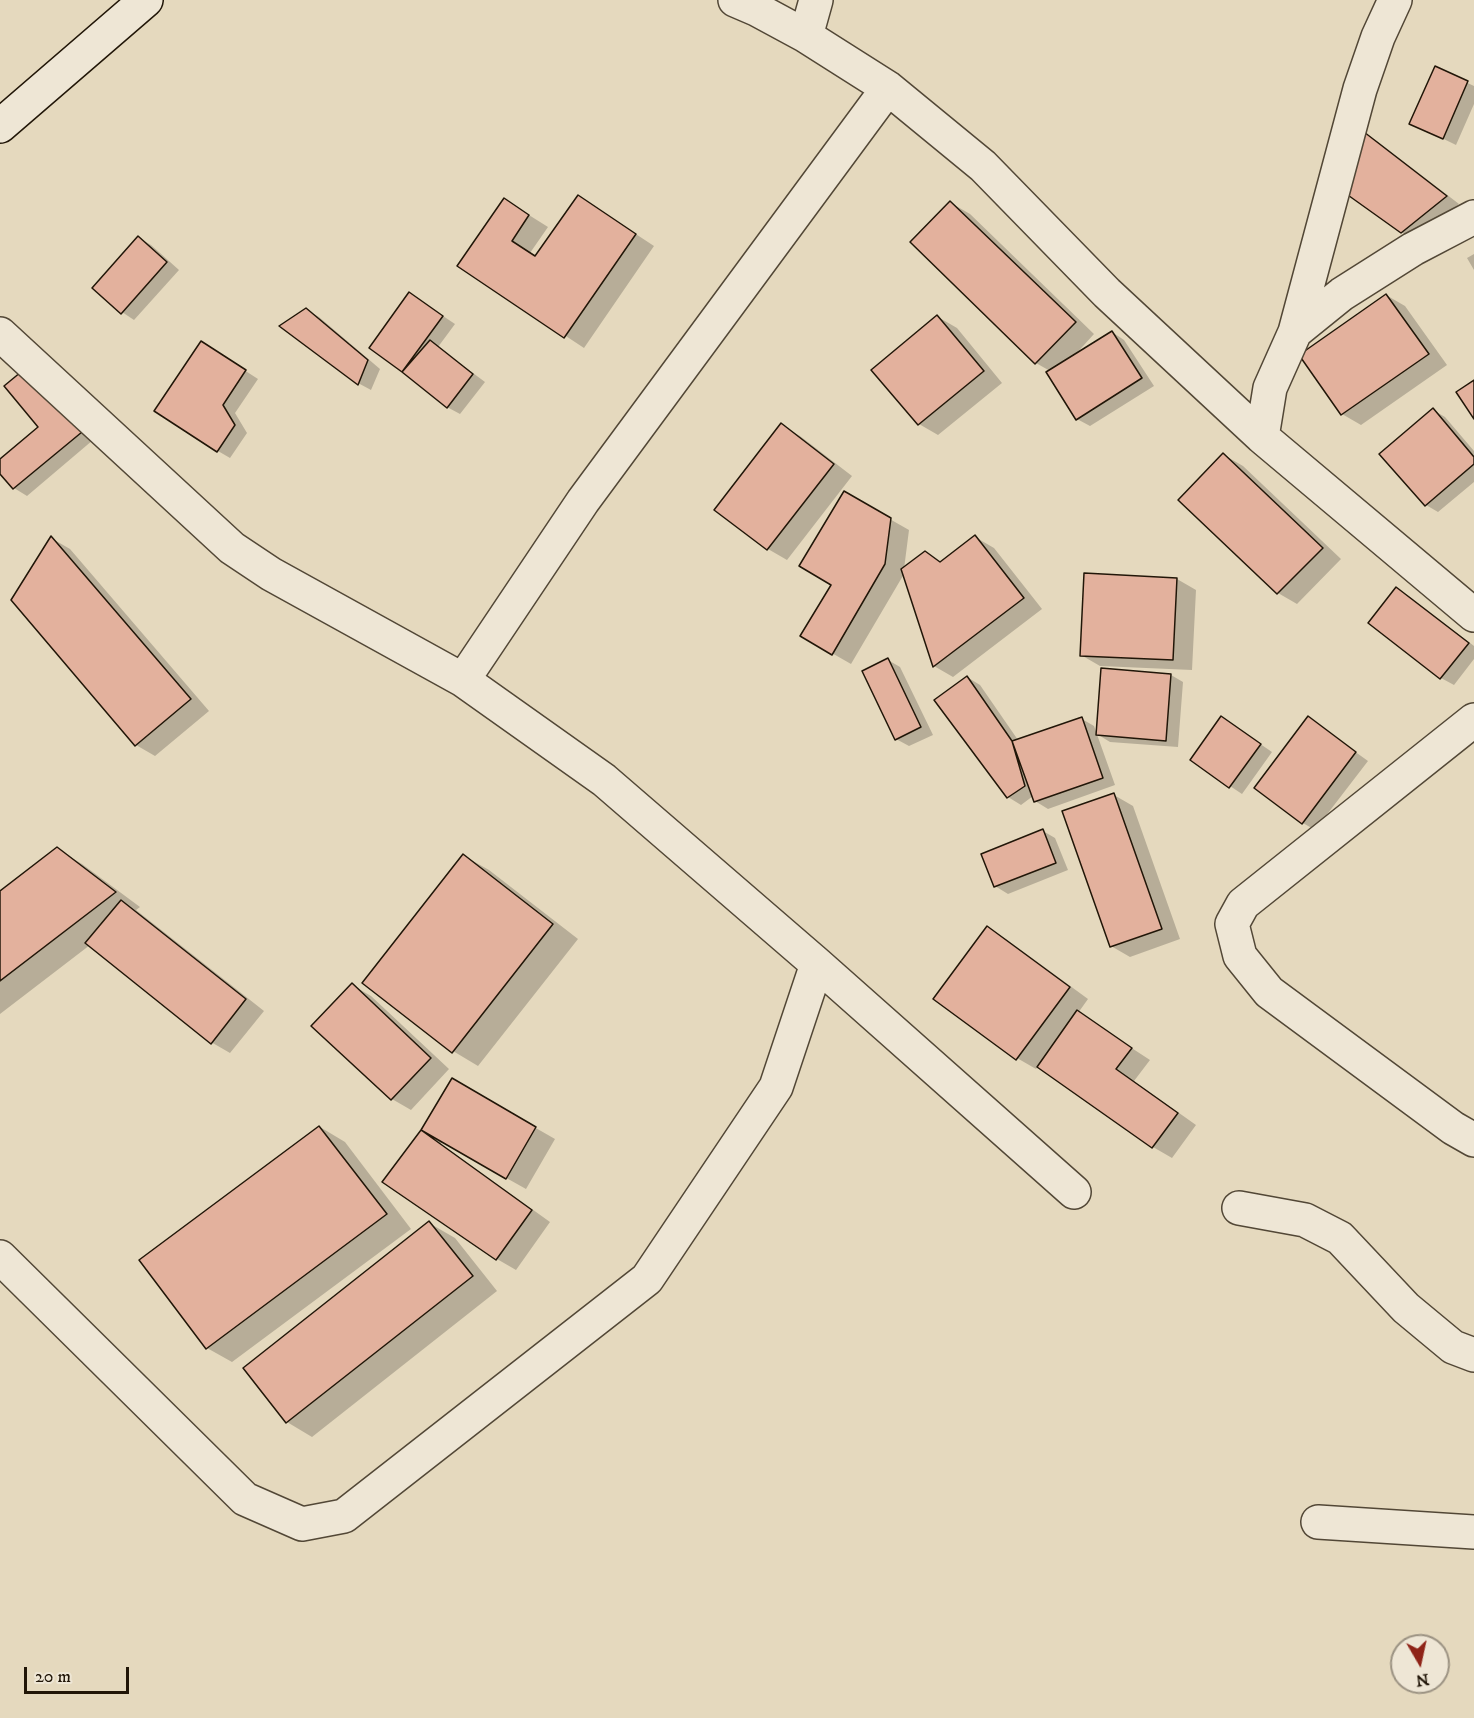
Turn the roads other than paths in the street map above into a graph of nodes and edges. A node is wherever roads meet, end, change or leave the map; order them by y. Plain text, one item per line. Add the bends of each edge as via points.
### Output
1 (146, 0) edge
2 (735, 0) edge
3 (816, 0) edge
4 (1395, 0) edge
5 (806, 36) junction
6 (888, 88) junction
7 (0, 126) edge
8 (1474, 217) edge
9 (1295, 333) junction
10 (0, 334) edge
11 (1262, 437) junction
12 (1474, 615) edge
13 (463, 680) junction
14 (1474, 720) edge
15 (817, 964) junction
16 (1474, 1140) edge
17 (1074, 1192) dead end
18 (1239, 1208) dead end
19 (0, 1257) edge
20 (1474, 1355) edge
21 (1318, 1522) dead end
22 (1474, 1532) edge

1 - 7 street
2 - 5 street
3 - 5 street
4 - 9 street via 1360,89
5 - 6 street
6 - 11 street via 983,166 1107,293
6 - 13 street via 583,501
8 - 9 street via 1413,249 1342,294
9 - 11 street via 1270,388
10 - 13 street via 232,548 271,574
11 - 12 street
13 - 15 street via 604,780
14 - 16 street via 1243,904 1232,924 1240,956 1269,992
15 - 17 street
15 - 19 street via 776,1087 647,1279 344,1516 302,1524 245,1499
18 - 20 street via 1305,1220 1340,1238 1406,1308 1453,1347
21 - 22 street

